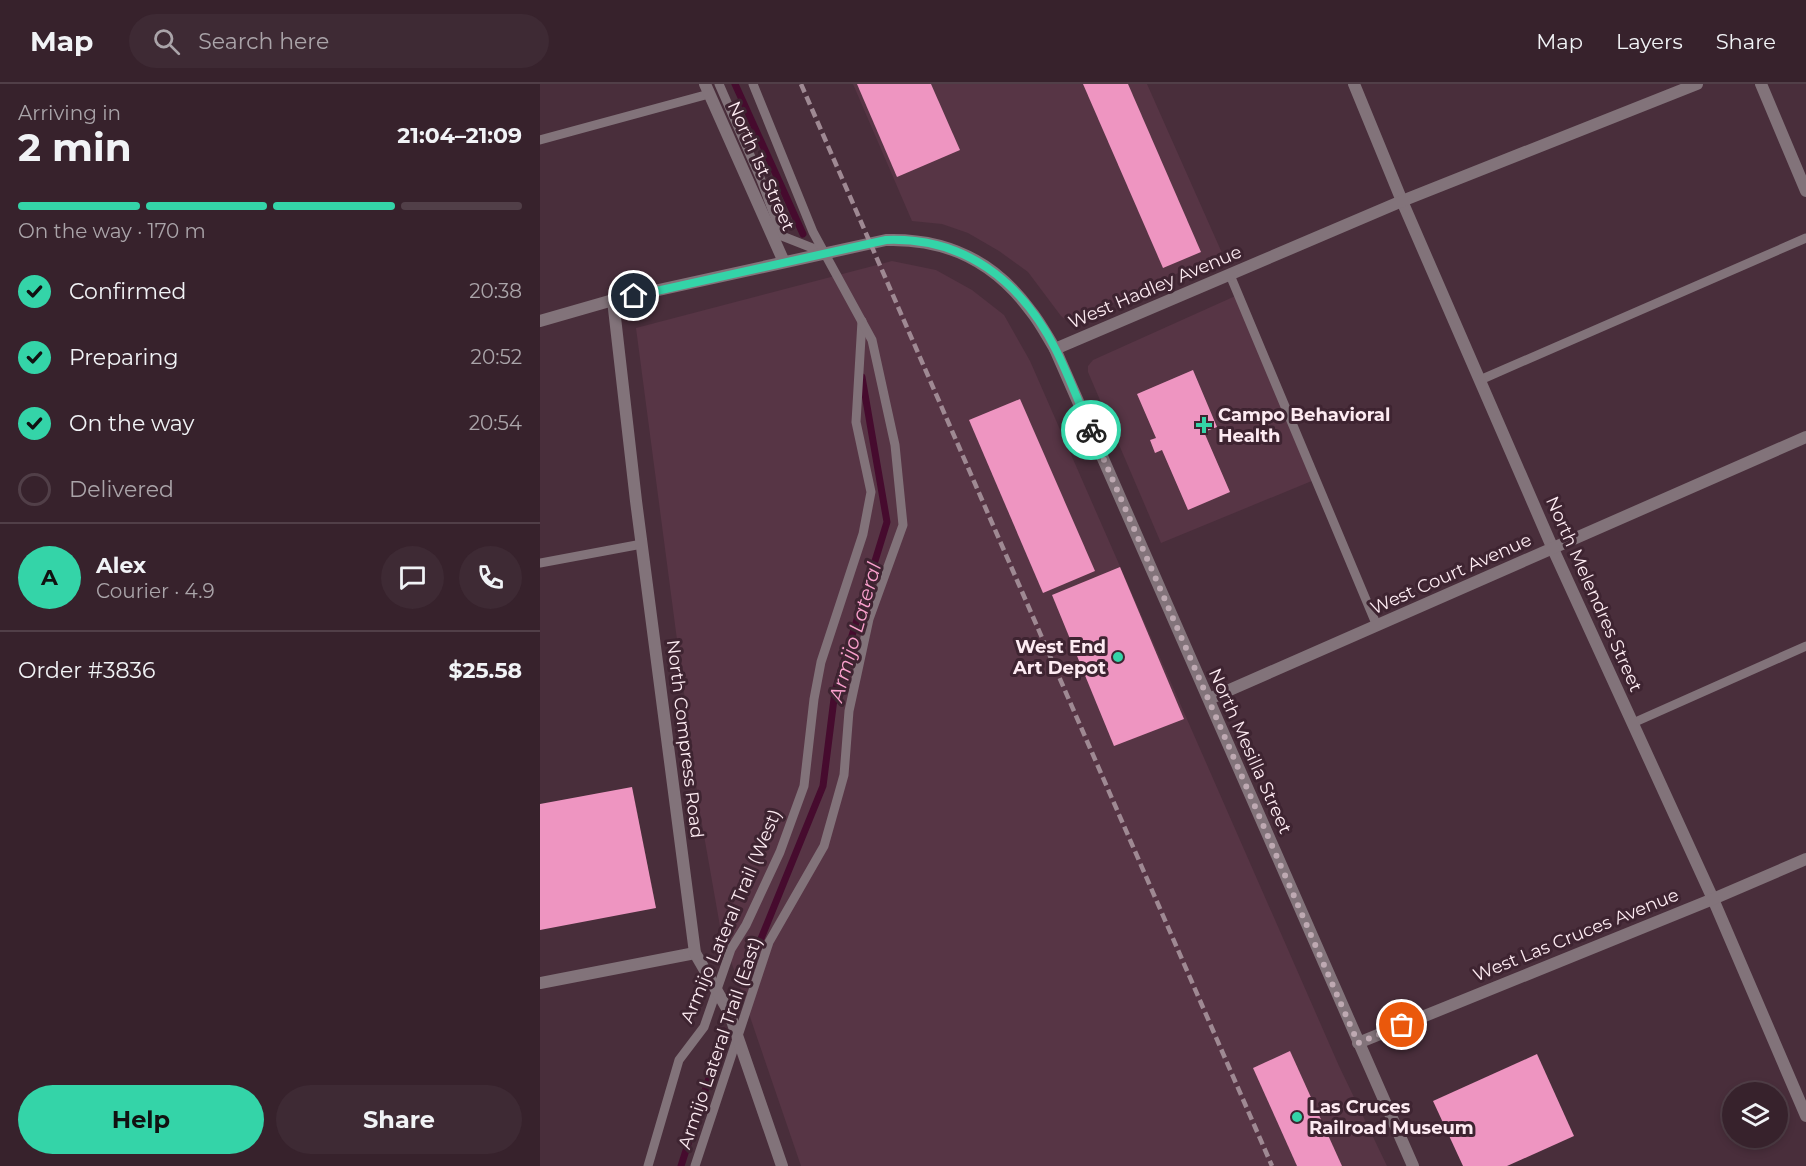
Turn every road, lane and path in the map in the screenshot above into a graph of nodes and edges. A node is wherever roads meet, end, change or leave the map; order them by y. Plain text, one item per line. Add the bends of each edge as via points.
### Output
1 (719, 84) edge
2 (753, 84) edge
3 (1354, 84) edge
4 (1697, 84) edge
5 (1761, 84) edge
6 (707, 89) edge
7 (540, 140) edge
8 (1806, 191) edge
9 (1402, 201) junction
10 (1806, 238) edge
11 (825, 253) junction
12 (784, 262) junction
13 (1230, 275) junction
14 (613, 300) junction
15 (540, 321) edge
16 (862, 321) junction
17 (1055, 349) junction
18 (1480, 380) junction
19 (1806, 438) edge
20 (642, 544) junction
21 (1553, 549) junction
22 (540, 563) edge
23 (1377, 626) junction
24 (1806, 646) edge
25 (1209, 699) junction
26 (1633, 723) junction
27 (1806, 859) edge
28 (1713, 899) junction
29 (694, 953) junction
30 (540, 983) edge
31 (716, 990) junction
32 (737, 1037) junction
33 (1358, 1043) junction
34 (1806, 1116) edge
35 (648, 1166) edge
36 (695, 1166) edge
37 (782, 1166) edge
38 (1413, 1166) edge

1 - 11 lane via 782,236
2 - 11 lane, Armijo Lateral Trail (East)
3 - 9 street, North Melendres Street
4 - 9 street, West Hadley Avenue
5 - 8 street
6 - 7 lane
6 - 12 street, North 1st Street
9 - 13 street, West Hadley Avenue
9 - 18 street, North Melendres Street
10 - 18 lane
11 - 12 street, West Hadley Avenue
11 - 16 lane, Armijo Lateral Trail (East)
11 - 17 street, West Hadley Avenue via 893,239 924,241 953,249 981,262 1008,284 1031,310
12 - 14 street, West Hadley Avenue
13 - 17 street, West Hadley Avenue
13 - 23 lane
14 - 15 street, West Hadley Avenue
14 - 20 street, North Compress Road
16 - 31 lane, Armijo Lateral Trail (West) via 856,422 871,492 862,534 821,662 804,786 780,852 731,949
16 - 32 lane, Armijo Lateral Trail (East) via 872,340 895,445 903,525 869,619 849,711 844,775 824,846 769,942
17 - 25 street, North Mesilla Street
18 - 21 street, North Melendres Street
19 - 21 street, West Court Avenue
20 - 22 lane
20 - 29 street, North Compress Road
21 - 23 street, West Court Avenue
21 - 26 street, North Melendres Street
23 - 25 street, West Court Avenue
24 - 26 lane
25 - 33 street, North Mesilla Street
26 - 28 street, North Melendres Street
27 - 28 street, West Las Cruces Avenue
28 - 33 street, West Las Cruces Avenue
28 - 34 street, North Melendres Street
29 - 30 street
29 - 31 street, North Compress Road
31 - 32 street, North Compress Road
31 - 35 lane, Armijo Lateral Trail (West) via 704,1027 680,1060
32 - 36 lane, Armijo Lateral Trail (East)
32 - 37 street, North Compress Road
33 - 38 street, North Mesilla Street

